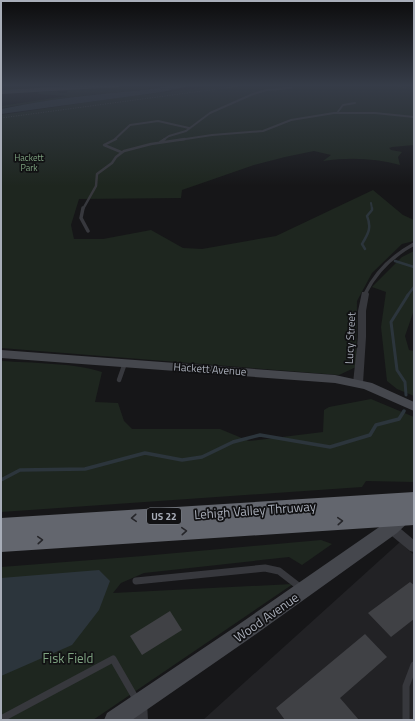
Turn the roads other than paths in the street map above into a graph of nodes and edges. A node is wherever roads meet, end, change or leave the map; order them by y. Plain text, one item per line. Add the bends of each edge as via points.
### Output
1 (202, 119) edge
2 (300, 119) edge
3 (189, 128) junction
4 (158, 143) junction
5 (121, 152) junction
6 (88, 231) dead end
7 (414, 244) edge
8 (365, 294) joint
9 (1, 354) edge
10 (125, 363) junction
11 (119, 380) dead end
12 (358, 384) junction
13 (414, 407) edge
14 (414, 500) edge
15 (414, 508) edge
16 (414, 516) edge
17 (1, 528) edge
18 (391, 528) junction
19 (1, 543) edge
20 (414, 547) edge
21 (136, 581) dead end
22 (304, 590) junction
23 (414, 665) edge
24 (140, 712) edge
25 (1, 719) edge
26 (114, 720) edge
27 (406, 720) edge

1 - 3 lane
2 - 4 lane via 263,131
3 - 4 lane
3 - 5 lane via 158,121 130,125 116,139 104,145
4 - 5 lane
5 - 6 lane via 112,163 96,174 96,186 82,210 81,218
7 - 8 lane via 390,260 378,272
8 - 12 street, Lucy Street
9 - 10 main road, Hackett Avenue
10 - 11 lane
10 - 12 main road, Hackett Avenue via 318,377
12 - 13 main road, Hackett Avenue
14 -> 17 highway, Lehigh Valley Thruway / US 22
15 - 18 main road, Wood Avenue
19 -> 16 highway, Lehigh Valley Thruway / US 22
18 - 20 street
18 - 22 main road, Wood Avenue
21 - 22 lane via 265,568 279,571
22 - 24 main road, Wood Avenue
23 - 27 lane via 406,686
24 - 25 lane via 113,659
24 - 26 main road, Wood Avenue

